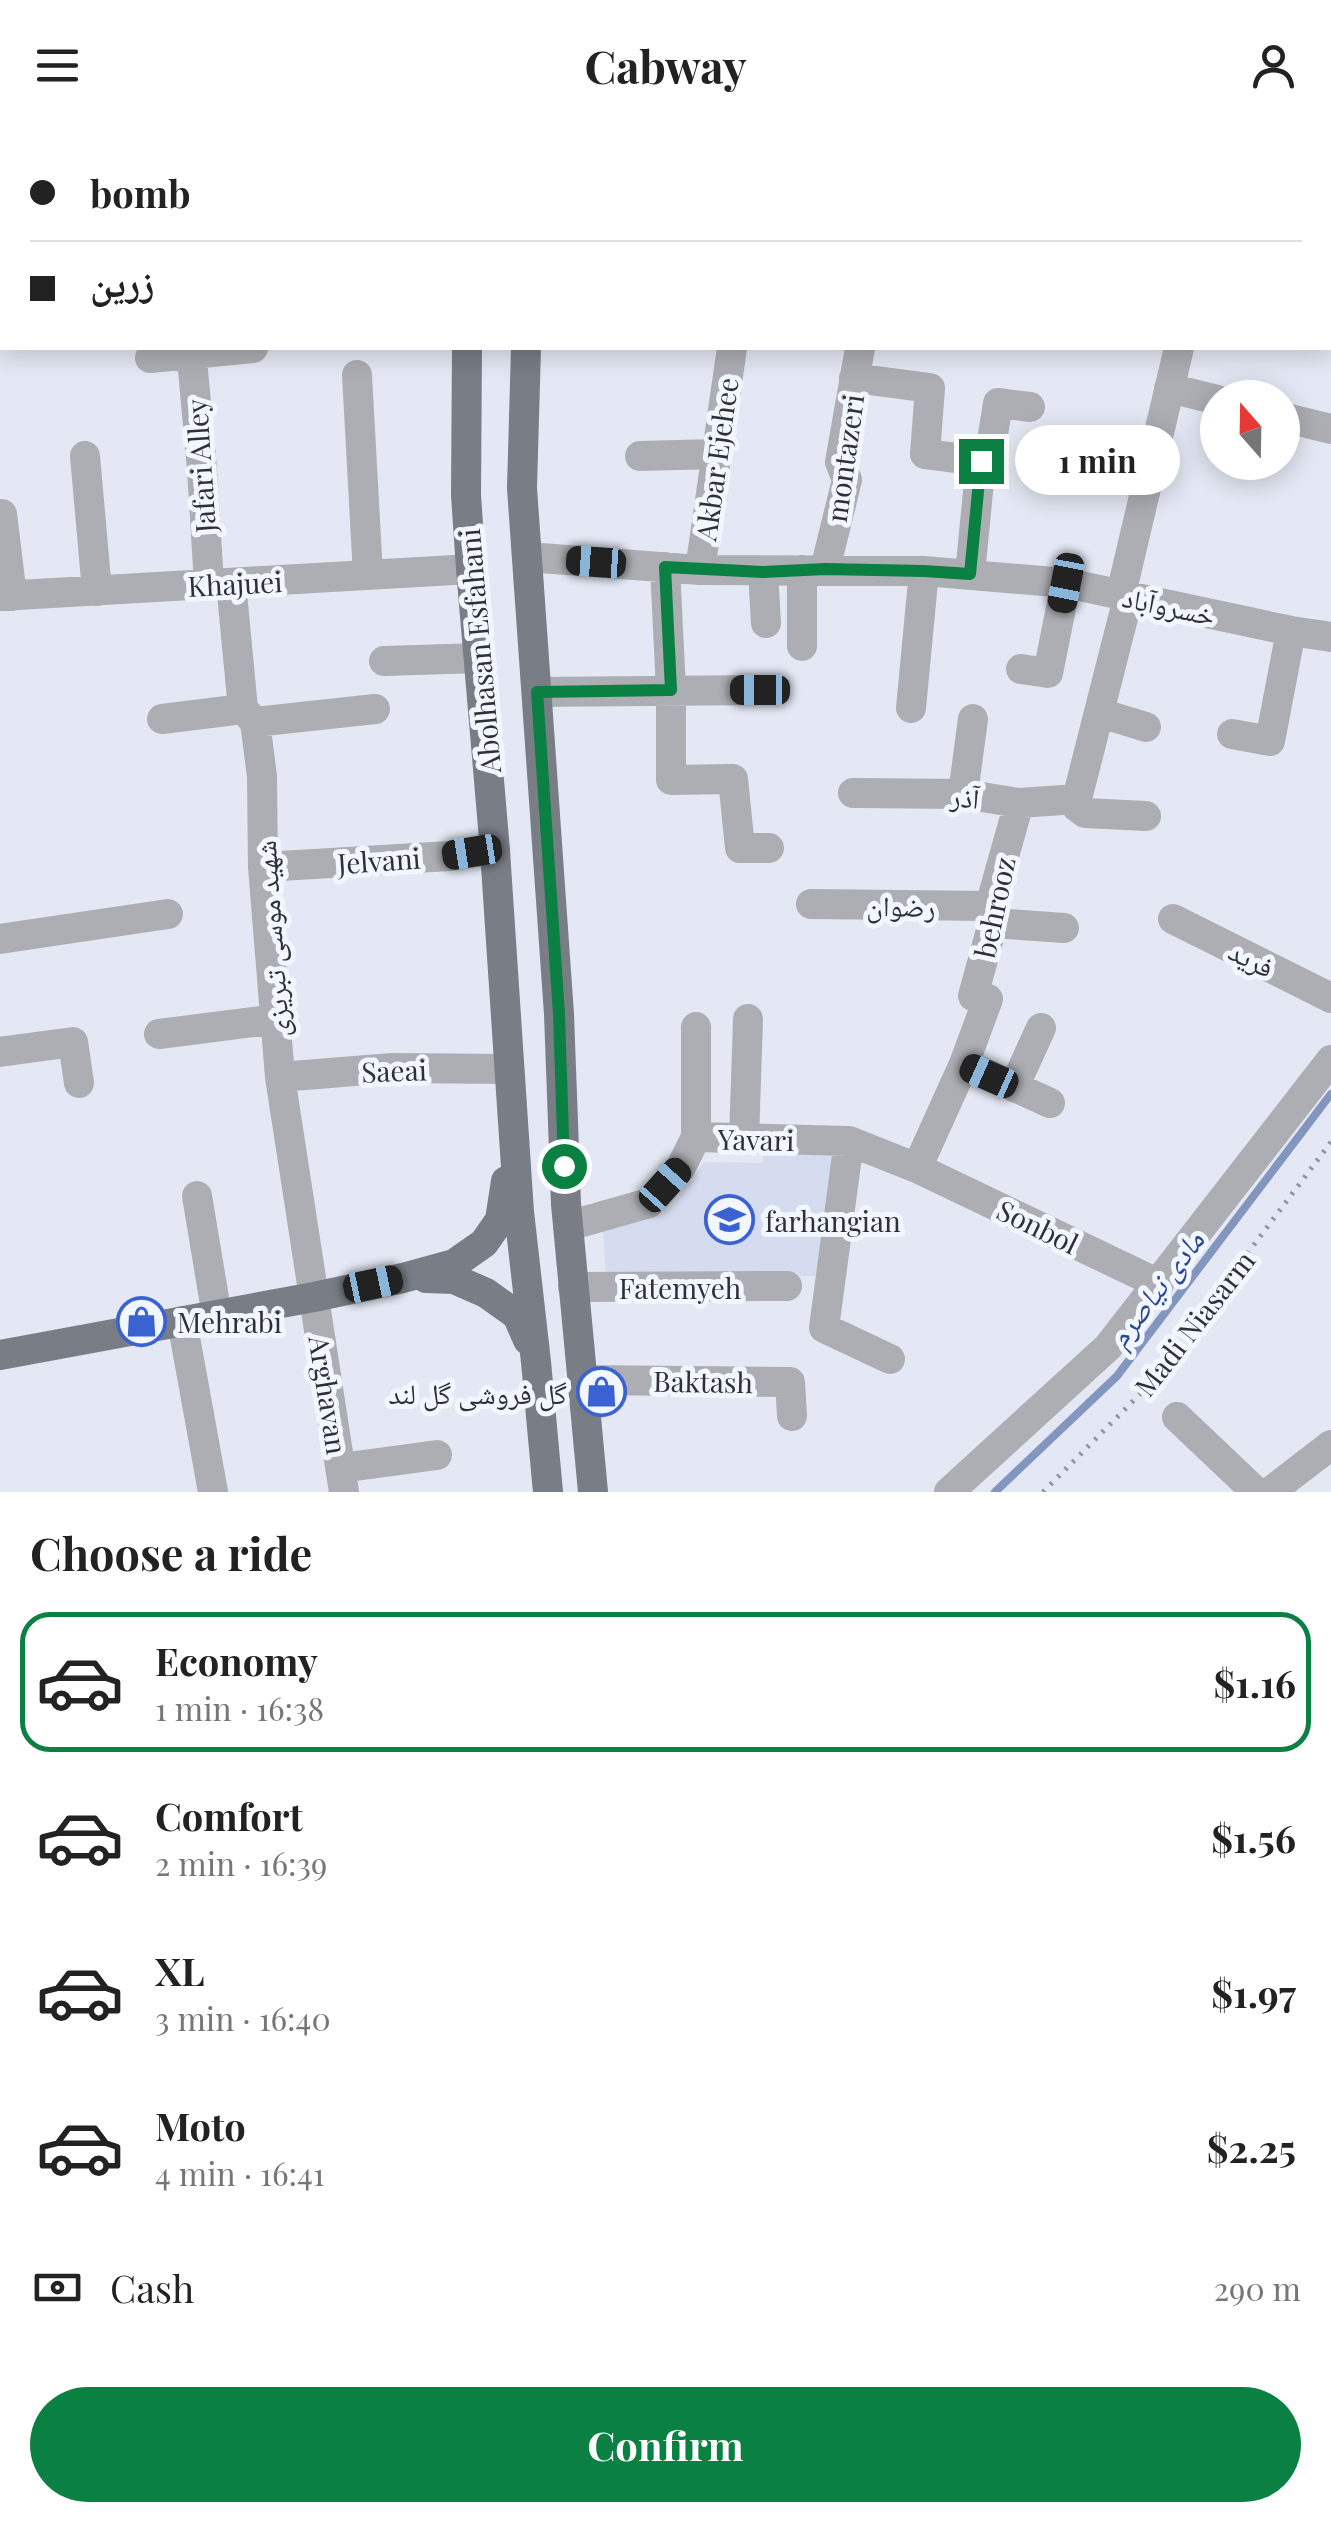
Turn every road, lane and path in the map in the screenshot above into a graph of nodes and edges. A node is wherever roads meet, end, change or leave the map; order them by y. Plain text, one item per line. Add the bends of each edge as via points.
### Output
1 (467, 350) edge
2 (526, 350) edge
3 (732, 350) edge
4 (860, 350) edge
5 (1179, 350) edge
6 (191, 351) edge
7 (150, 358) dead end
8 (357, 374) dead end
9 (854, 378) junction
10 (1170, 388) junction
11 (1200, 396) edge
12 (1030, 408) dead end
13 (1300, 421) edge
14 (1331, 429) edge
15 (1092, 448) dead end
16 (716, 454) junction
17 (84, 456) dead end
18 (640, 456) dead end
19 (1152, 460) junction
20 (981, 461) junction
21 (2, 514) edge
22 (527, 557) junction
23 (665, 567) junction
24 (471, 569) junction
25 (813, 569) junction
26 (700, 570) junction
27 (924, 571) junction
28 (763, 572) junction
29 (970, 574) junction
30 (368, 575) junction
31 (1066, 583) junction
32 (220, 584) junction
33 (97, 591) junction
34 (1121, 594) junction
35 (6, 596) edge
36 (766, 623) dead end
37 (1291, 632) junction
38 (1331, 638) edge
39 (802, 646) dead end
40 (480, 658) junction
41 (384, 662) dead end
42 (1021, 669) dead end
43 (671, 690) junction
44 (760, 690) dead end
45 (537, 692) junction
46 (911, 708) dead end
47 (374, 709) dead end
48 (1100, 713) junction
49 (249, 715) junction
50 (162, 719) dead end
51 (973, 719) dead end
52 (1146, 727) dead end
53 (1232, 734) dead end
54 (853, 792) dead end
55 (963, 794) junction
56 (1077, 799) junction
57 (1018, 803) junction
58 (1146, 816) dead end
59 (546, 847) junction
60 (769, 848) dead end
61 (495, 850) junction
62 (263, 867) junction
63 (812, 904) dead end
64 (168, 914) dead end
65 (991, 914) junction
66 (499, 918) junction
67 (1174, 919) dead end
68 (552, 921) junction
69 (1064, 928) dead end
70 (0, 939) edge
71 (1331, 998) edge
72 (276, 1019) junction
73 (748, 1019) dead end
74 (696, 1027) dead end
75 (1041, 1028) dead end
76 (159, 1034) dead end
77 (0, 1052) edge
78 (1331, 1060) edge
79 (964, 1064) junction
80 (509, 1068) junction
81 (280, 1077) junction
82 (79, 1082) dead end
83 (1014, 1087) junction
84 (1050, 1103) dead end
85 (514, 1136) junction
86 (696, 1137) junction
87 (744, 1138) junction
88 (849, 1141) junction
89 (1331, 1142) edge
90 (918, 1168) junction
91 (197, 1196) dead end
92 (568, 1226) junction
93 (402, 1278) junction
94 (1159, 1284) junction
95 (787, 1286) dead end
96 (573, 1287) junction
97 (314, 1297) junction
98 (217, 1316) junction
99 (182, 1321) junction
100 (0, 1355) edge
101 (890, 1359) dead end
102 (536, 1362) junction
103 (582, 1380) junction
104 (792, 1416) dead end
105 (1176, 1417) dead end
106 (1331, 1445) edge
107 (437, 1455) dead end
108 (343, 1480) edge
109 (213, 1492) edge
110 (548, 1492) edge
111 (594, 1492) edge
112 (949, 1492) edge
113 (1043, 1492) edge
114 (1256, 1492) edge
115 (1270, 1492) edge

1 - 24 main road, Abolhasan Esfahani
2 - 22 main road, Abolhasan Esfahani
3 - 16 street, Akbar Ejehee
4 - 9 street, montazeri
5 - 10 street
6 - 7 street
6 - 32 street, Jafari Alley via 217,469
8 - 30 street
9 - 20 street via 930,388 924,454
9 - 25 street, montazeri via 840,462 847,480
10 - 11 street
10 - 19 street
12 - 20 street via 998,403 989,460
13 - 14 street
15 - 19 street
16 - 18 street
16 - 26 street, Akbar Ejehee
17 - 33 street
19 - 34 street
20 - 29 street
21 - 35 street
22 - 23 street, خسروآباد
22 - 45 main road, Abolhasan Esfahani
23 - 26 street, خسروآباد
23 - 43 street
24 - 30 street, Khajuei
24 - 40 main road, Abolhasan Esfahani
25 - 27 street, خسروآباد
25 - 28 street, خسروآباد
25 - 39 street, montazeri
26 - 28 street, خسروآباد
27 - 29 street, خسروآباد
27 - 46 street
28 - 36 street
29 - 31 street, خسروآباد
30 - 32 street, Khajuei
31 - 34 street, خسروآباد
31 - 42 street via 1048,673
32 - 33 street, Khajuei
32 - 49 street, شهید موسی تبریزی
33 - 35 street, Khajuei
34 - 37 street, خسروآباد
34 - 48 street via 1126,606
37 - 38 street, خسروآباد
37 - 53 street via 1270,741
40 - 41 street
40 - 61 main road, Abolhasan Esfahani
43 - 44 street
43 - 45 street
43 - 60 street via 671,780 732,779 740,848
45 - 59 main road, Abolhasan Esfahani
47 - 49 street
48 - 52 street
48 - 56 street
49 - 50 street
49 - 62 street, شهید موسی تبریزی via 262,776
51 - 55 street
54 - 55 street, آذر
55 - 57 street, آذر
56 - 57 street, آذر
56 - 58 street via 1085,813
57 - 65 street, behrooz
59 - 61 main road via 522,864 506,862
59 - 68 main road, Abolhasan Esfahani
61 - 62 street, Jelvani
61 - 66 main road, Abolhasan Esfahani
62 - 72 street, شهید موسی تبریزی
63 - 65 street, رضوان
64 - 70 street
65 - 69 street, رضوان
65 - 79 street, behrooz via 973,996 988,999
66 - 68 main road via 514,907 531,906
66 - 80 main road, Abolhasan Esfahani
67 - 71 street, فرید
68 - 92 main road, Abolhasan Esfahani
72 - 76 street
72 - 81 street, شهید موسی تبریزی
73 - 87 street
74 - 86 street
75 - 83 street
77 - 82 street via 73,1042
78 - 94 street, Madi Niasarm
79 - 83 street
79 - 90 street
80 - 81 street, Saeai
80 - 85 main road, Abolhasan Esfahani
81 - 97 street, شهید موسی تبریزی
83 - 84 street
85 - 93 main road via 500,1220 484,1242 454,1264
85 - 102 main road, Abolhasan Esfahani
86 - 87 street, Yavari
86 - 92 street, Yavari via 681,1167 649,1203
87 - 88 street, Yavari
88 - 90 street, Yavari
88 - 101 street via 824,1328
89 - 113 path, Madi Niasarm via 1148,1386
90 - 94 street, Sonbol
91 - 98 street
92 - 96 main road, Abolhasan Esfahani
93 - 97 main road
93 - 102 main road via 454,1279 486,1293 517,1315
94 - 112 street, Madi Niasarm via 1108,1347
95 - 96 street, Fatemyeh
96 - 103 main road, Abolhasan Esfahani
97 - 98 main road
97 - 108 street, Arghavan
98 - 99 main road
99 - 100 main road
99 - 109 street
102 - 110 main road, Abolhasan Esfahani
103 - 104 street, Baktash via 790,1382
103 - 111 main road, Abolhasan Esfahani
105 - 114 street
106 - 115 street
107 - 108 street

